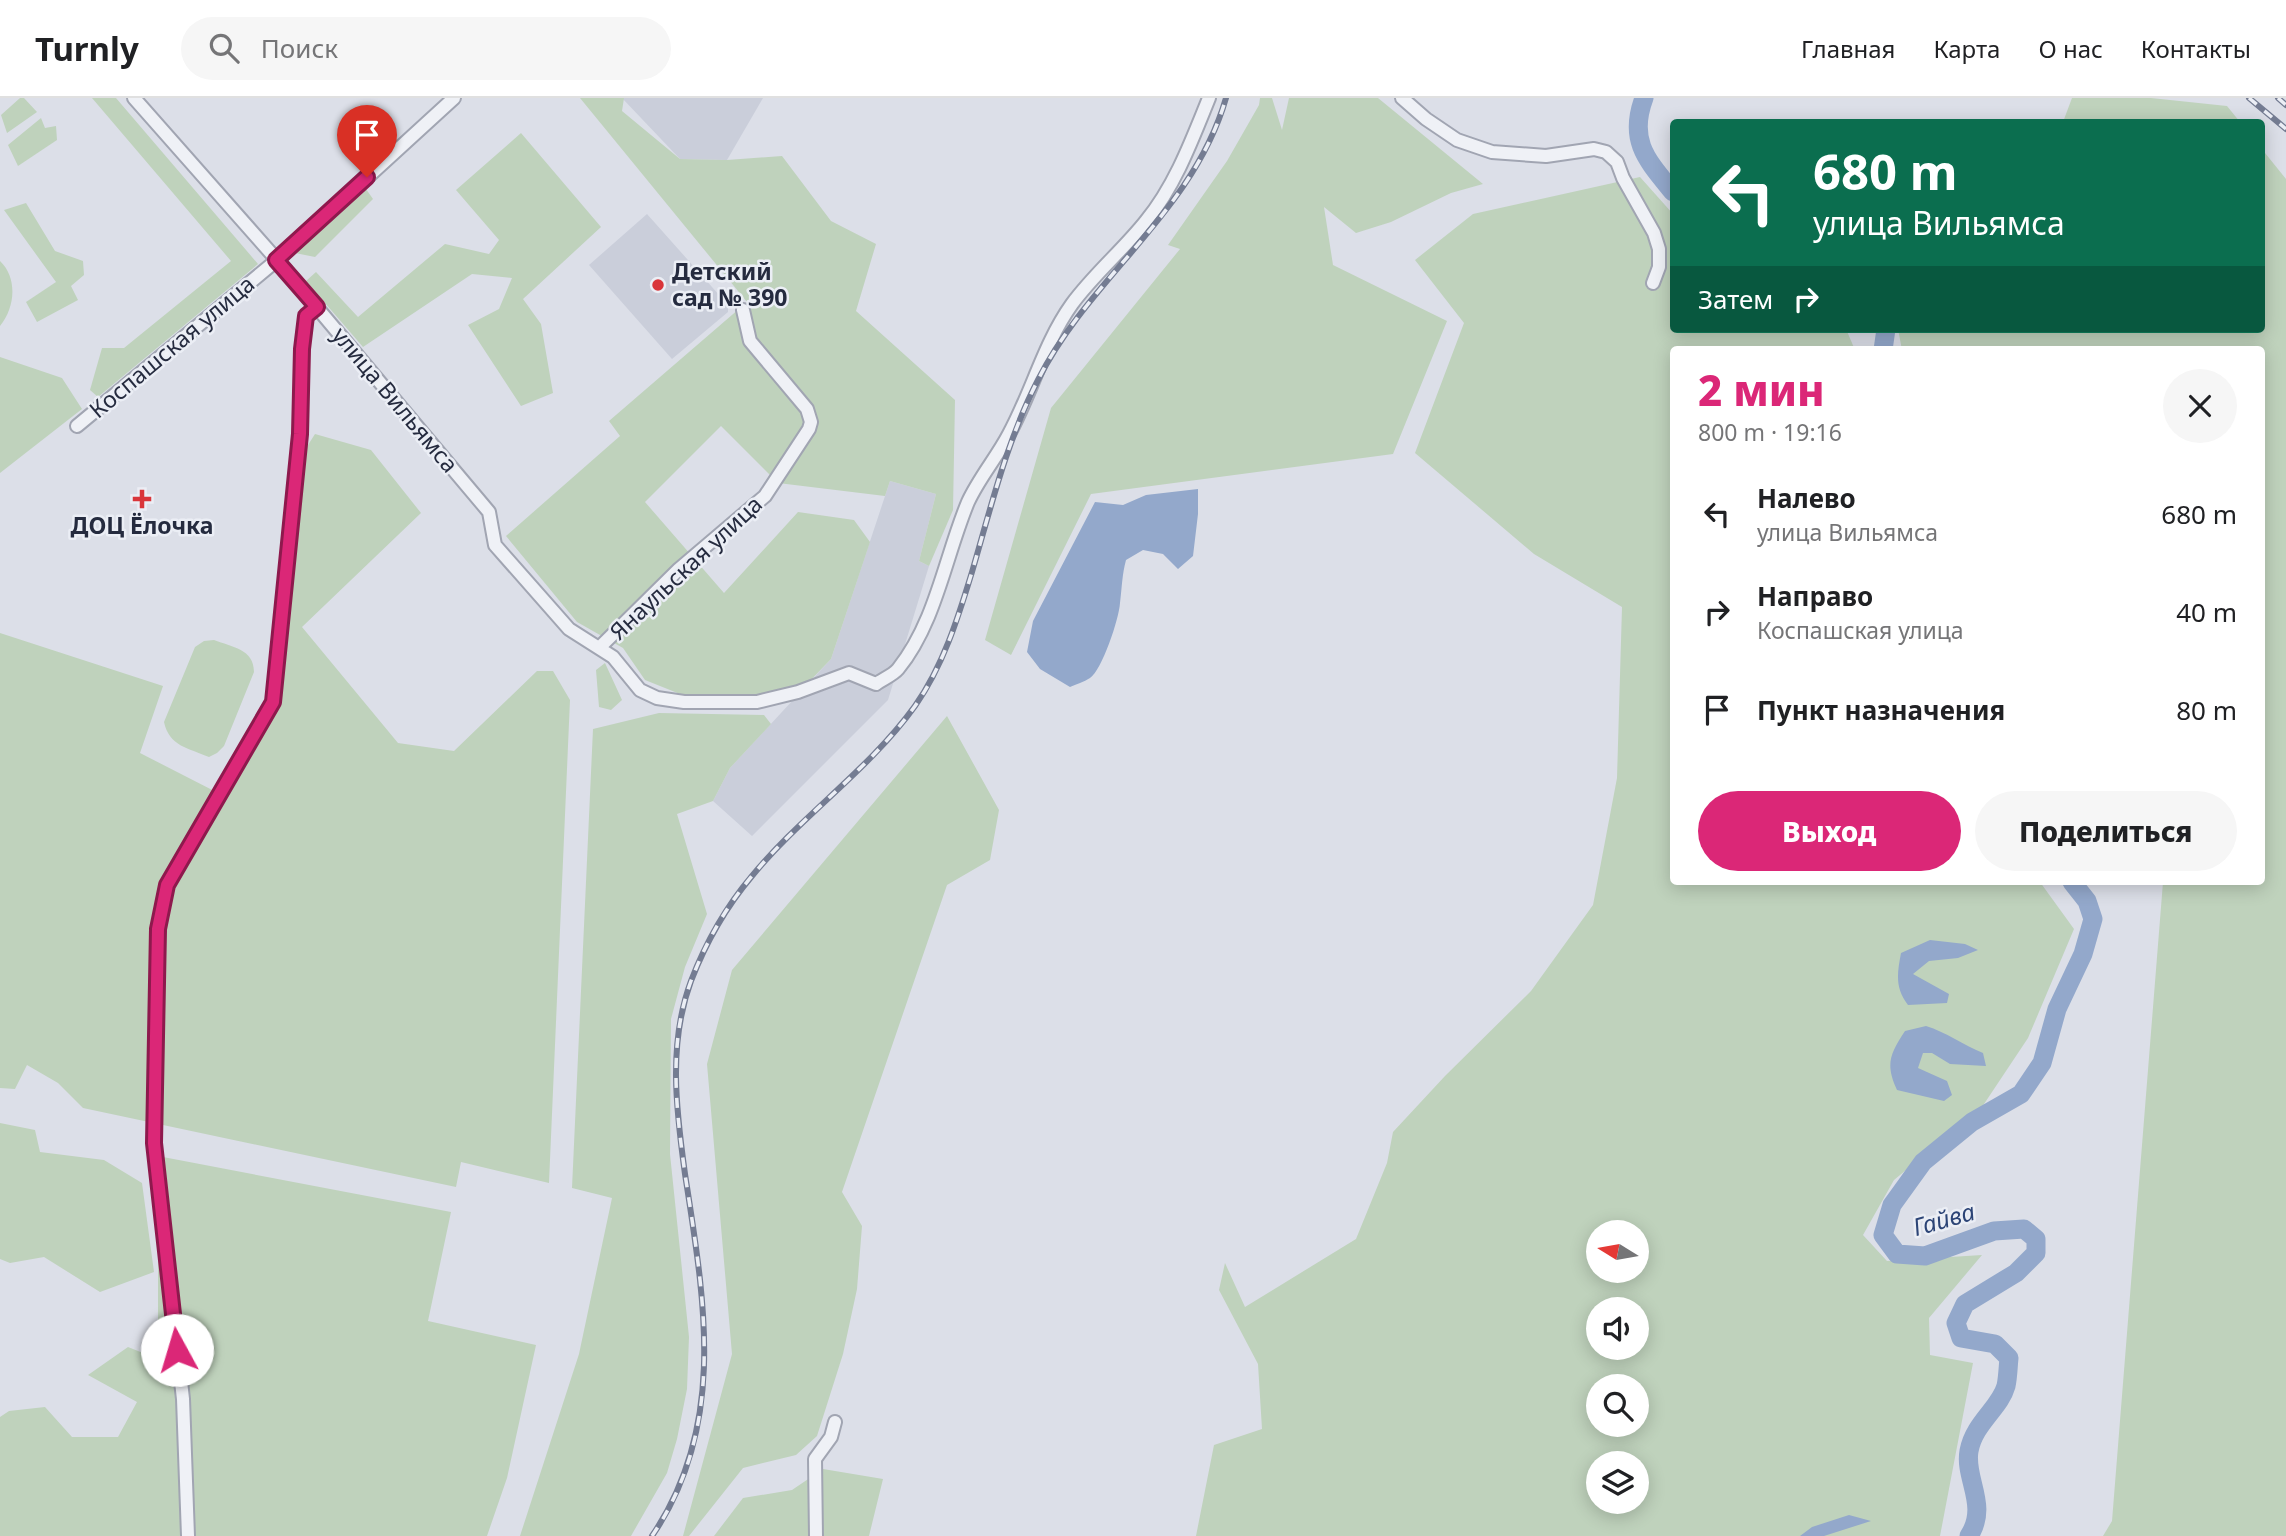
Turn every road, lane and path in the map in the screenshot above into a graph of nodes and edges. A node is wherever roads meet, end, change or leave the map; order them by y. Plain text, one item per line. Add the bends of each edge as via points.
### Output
1 (134, 98) edge
2 (454, 98) edge
3 (1209, 98) edge
4 (1402, 98) edge
5 (276, 260) junction
6 (1653, 283) dead end
7 (317, 307) junction
8 (743, 310) dead end
9 (77, 426) dead end
10 (599, 648) junction
11 (835, 1422) dead end
12 (188, 1536) edge
13 (816, 1536) edge

1 - 5 street, улица Вильямса
2 - 5 street, Коспашская улица
3 - 10 street via 1159,203 1070,307 1010,432 969,501 938,590 897,671 876,684 849,673 757,702 684,702 640,690 613,657
4 - 6 street via 1457,140 1492,152 1546,156 1594,149 1606,152 1617,162 1654,233 1659,249
5 - 7 street, улица Вильямса
5 - 9 street, Коспашская улица
7 - 10 street, улица Вильямса via 489,512 495,545 569,629
7 - 12 street via 306,316 302,349 300,434 273,702 167,885 158,929 154,1143 183,1399
8 - 10 street, Янаульская улица via 750,341 807,409 809,429 765,496 679,569
11 - 13 street via 831,1437 815,1459

